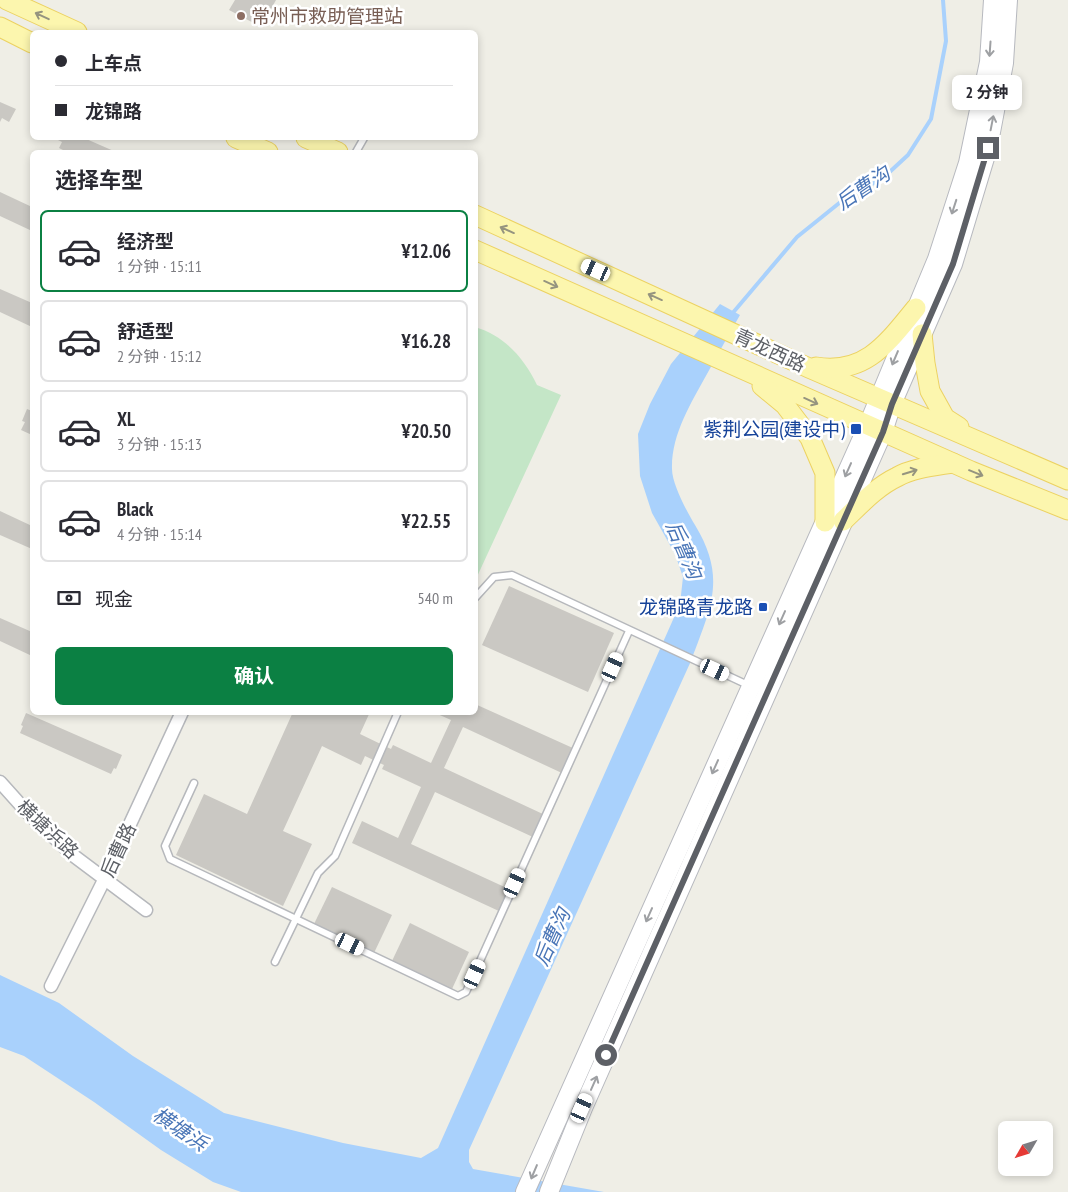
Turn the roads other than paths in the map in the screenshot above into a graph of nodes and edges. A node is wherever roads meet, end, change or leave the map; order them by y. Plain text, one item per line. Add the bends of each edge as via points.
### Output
1 (7, 0) edge
2 (993, 0) edge
3 (1008, 0) edge
4 (0, 28) edge
5 (73, 30) edge
6 (30, 42) edge
7 (241, 140) edge
8 (311, 140) edge
9 (263, 150) edge
10 (333, 150) edge
11 (478, 216) edge
12 (478, 251) edge
13 (916, 308) junction
14 (922, 334) junction
15 (800, 364) junction
16 (743, 370) junction
17 (886, 401) junction
18 (875, 429) junction
19 (980, 442) junction
20 (953, 463) junction
21 (1068, 480) edge
22 (1068, 510) edge
23 (844, 521) junction
24 (824, 522) junction
25 (478, 595) edge
26 (629, 631) junction
27 (751, 687) junction
28 (181, 715) edge
29 (397, 715) edge
30 (0, 782) edge
31 (194, 783) dead end
32 (105, 878) junction
33 (146, 910) dead end
34 (296, 919) junction
35 (275, 962) dead end
36 (51, 986) dead end
37 (525, 1192) edge
38 (549, 1192) edge

5 -> 1 main road
2 -> 13 main road via 989,62 968,164 937,259
14 -> 3 main road via 953,264 988,148 1004,62
4 - 6 main road
7 - 9 main road
8 - 10 main road
15 -> 11 main road, 青龙西路
12 -> 16 main road, 青龙西路
13 - 15 main road via 885,345 857,364 832,369
13 -> 17 main road
14 - 17 main road
14 - 19 main road via 930,392 945,418
15 - 17 main road, 青龙西路
16 -> 18 main road, 青龙西路
16 - 24 main road via 785,405 810,438 825,473
17 - 18 main road
17 - 19 main road, 青龙西路
18 - 20 main road, 青龙西路
18 - 23 main road
18 -> 24 main road
19 - 21 main road, 青龙西路
20 -> 22 main road, 青龙西路
23 -> 20 main road via 873,492 898,476
38 -> 23 main road via 582,1108
24 -> 27 main road
25 - 26 lane via 494,577 512,575
26 - 27 lane
26 - 34 lane via 466,992 458,996
27 -> 37 main road
28 - 32 street, 后曹路
29 - 34 lane via 335,856 318,873
30 - 32 street, 横塘浜路 via 74,856
31 - 34 lane via 165,846 170,859
32 - 33 street, 横塘浜路
32 - 36 street, 后曹路
34 - 35 lane

